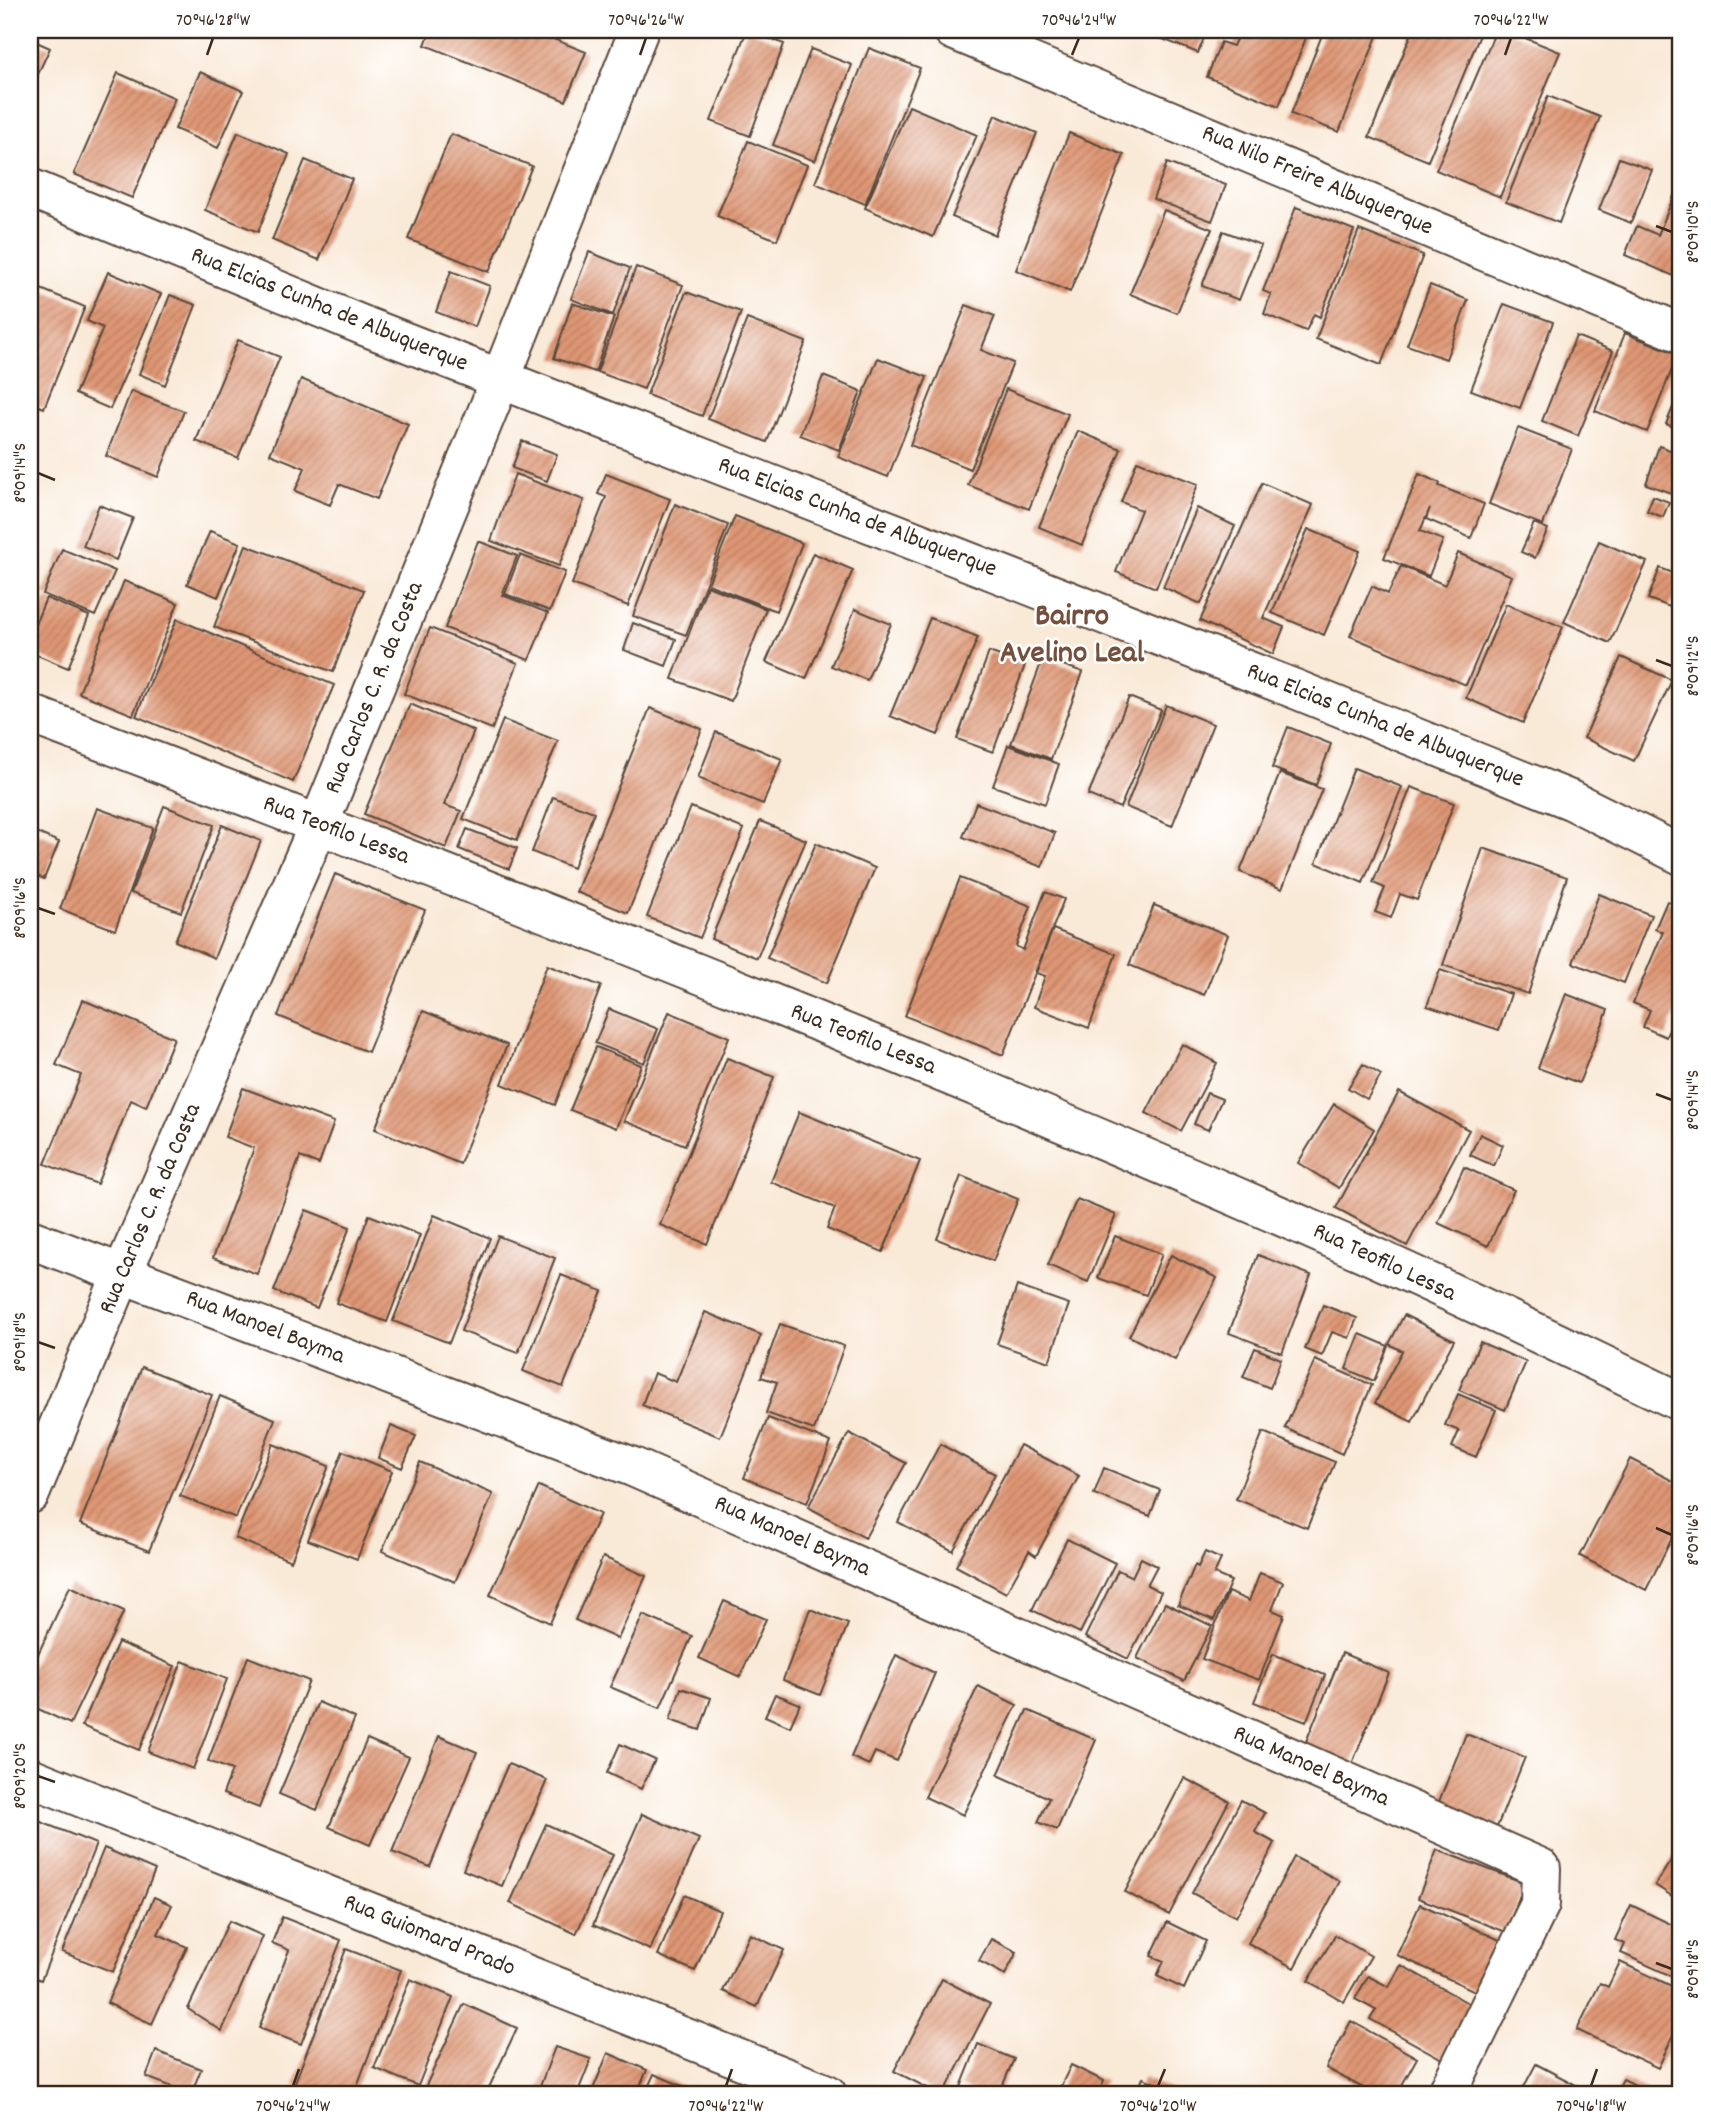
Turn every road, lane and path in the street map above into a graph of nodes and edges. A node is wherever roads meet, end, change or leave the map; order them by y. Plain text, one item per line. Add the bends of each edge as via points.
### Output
1 (639, 30) edge
2 (953, 30) edge
3 (30, 188) edge
4 (1681, 333) edge
5 (501, 378) junction
6 (30, 714) edge
7 (319, 824) junction
8 (1681, 855) edge
9 (30, 1239) edge
10 (122, 1274) junction
11 (1681, 1402) edge
12 (30, 1494) edge
13 (30, 1777) edge
14 (827, 2094) edge
15 (1447, 2094) edge

1 - 5 street, Rua Carlos C. R. da Costa
2 - 4 street, Rua Nilo Freire Albuquerque
3 - 5 street, Rua Elcias Cunha de Albuquerque
5 - 7 street, Rua Carlos C. R. da Costa
5 - 8 street, Rua Elcias Cunha de Albuquerque via 1560,796
6 - 7 street, Rua Teofilo Lessa
7 - 10 street, Rua Carlos C. R. da Costa
7 - 11 street, Rua Teofilo Lessa via 940,1070 1335,1239
9 - 10 street, Rua Manoel Bayma
10 - 12 street, Rua Carlos C. R. da Costa
10 - 15 street, Rua Manoel Bayma via 633,1467 1541,1868 1540,1904
13 - 14 street, Rua Guiomard Prado

